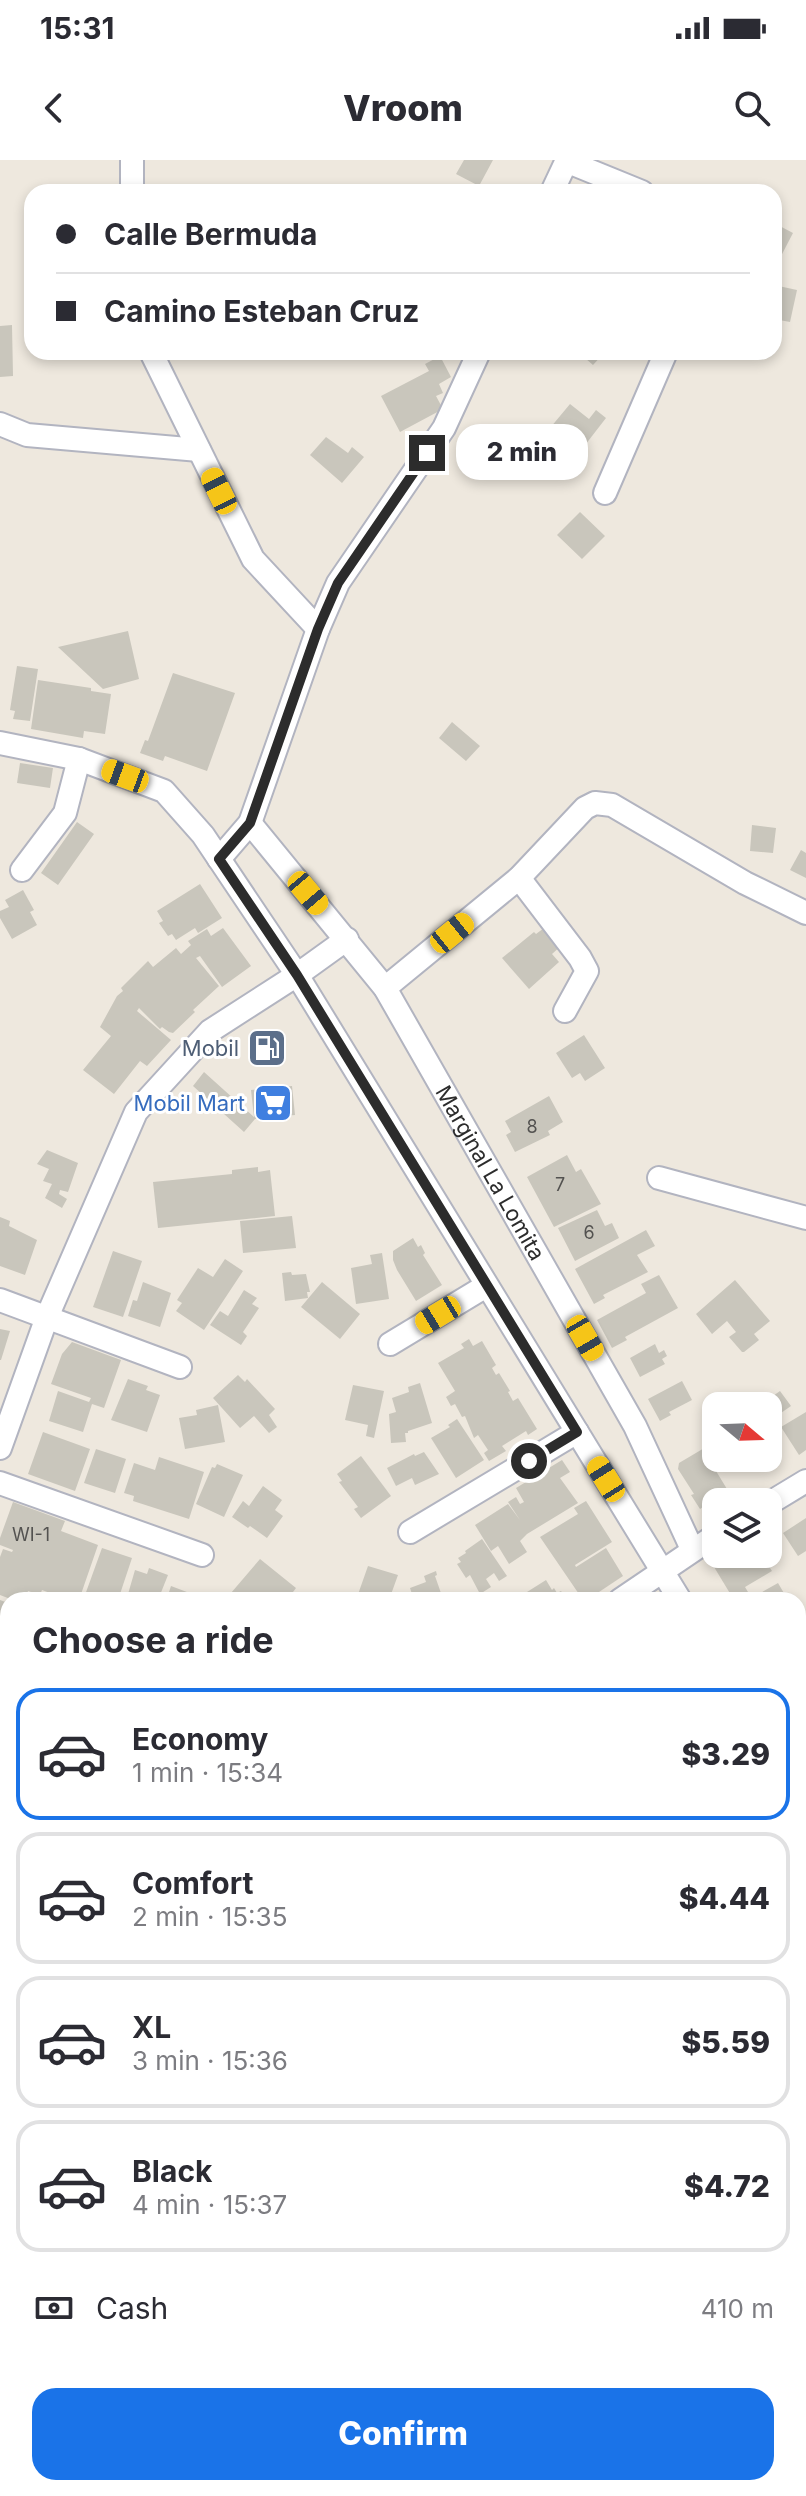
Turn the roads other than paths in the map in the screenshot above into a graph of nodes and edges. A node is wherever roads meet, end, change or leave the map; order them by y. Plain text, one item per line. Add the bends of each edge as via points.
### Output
1 (132, 160) edge
2 (566, 160) edge
3 (132, 184) edge
4 (556, 184) edge
5 (623, 184) edge
6 (155, 360) edge
7 (475, 360) edge
8 (663, 360) edge
9 (0, 424) edge
10 (199, 450) junction
11 (605, 493) dead end
12 (318, 629) junction
13 (0, 743) edge
14 (79, 759) junction
15 (250, 823) junction
16 (219, 859) junction
17 (22, 870) dead end
18 (519, 878) junction
19 (806, 913) edge
20 (347, 939) junction
21 (297, 975) junction
22 (385, 988) junction
23 (565, 1011) dead end
24 (659, 1178) dead end
25 (806, 1218) edge
26 (486, 1286) junction
27 (0, 1300) edge
28 (47, 1317) junction
29 (390, 1344) dead end
30 (180, 1367) dead end
31 (577, 1432) junction
32 (0, 1448) edge
33 (806, 1481) edge
34 (0, 1483) edge
35 (782, 1496) edge
36 (410, 1532) dead end
37 (702, 1543) edge
38 (692, 1549) junction
39 (202, 1555) dead end
40 (663, 1573) junction
41 (633, 1592) edge
42 (675, 1592) edge

1 - 3 street
2 - 4 street
2 - 5 street
6 - 10 street
7 - 12 street via 444,428 338,583
8 - 11 street
9 - 10 street via 27,435
10 - 12 street via 253,559
12 - 15 street
13 - 14 street
14 - 16 street via 164,791
14 - 17 street via 65,813
15 - 16 street
15 - 20 street, Marginal La Lomita
16 - 21 street
18 - 19 street via 585,808 612,805
18 - 22 street
18 - 23 street via 587,971
20 - 21 street
20 - 22 street, Marginal La Lomita
21 - 26 street
21 - 28 street via 210,1031 136,1112
22 - 38 street, Marginal La Lomita via 635,1426
24 - 25 street
26 - 29 street
26 - 31 street
27 - 28 street
28 - 30 street
28 - 32 street
31 - 36 street
31 - 40 street
33 - 35 street
34 - 39 street
37 - 38 street
38 - 40 street
40 - 41 street
40 - 42 street

